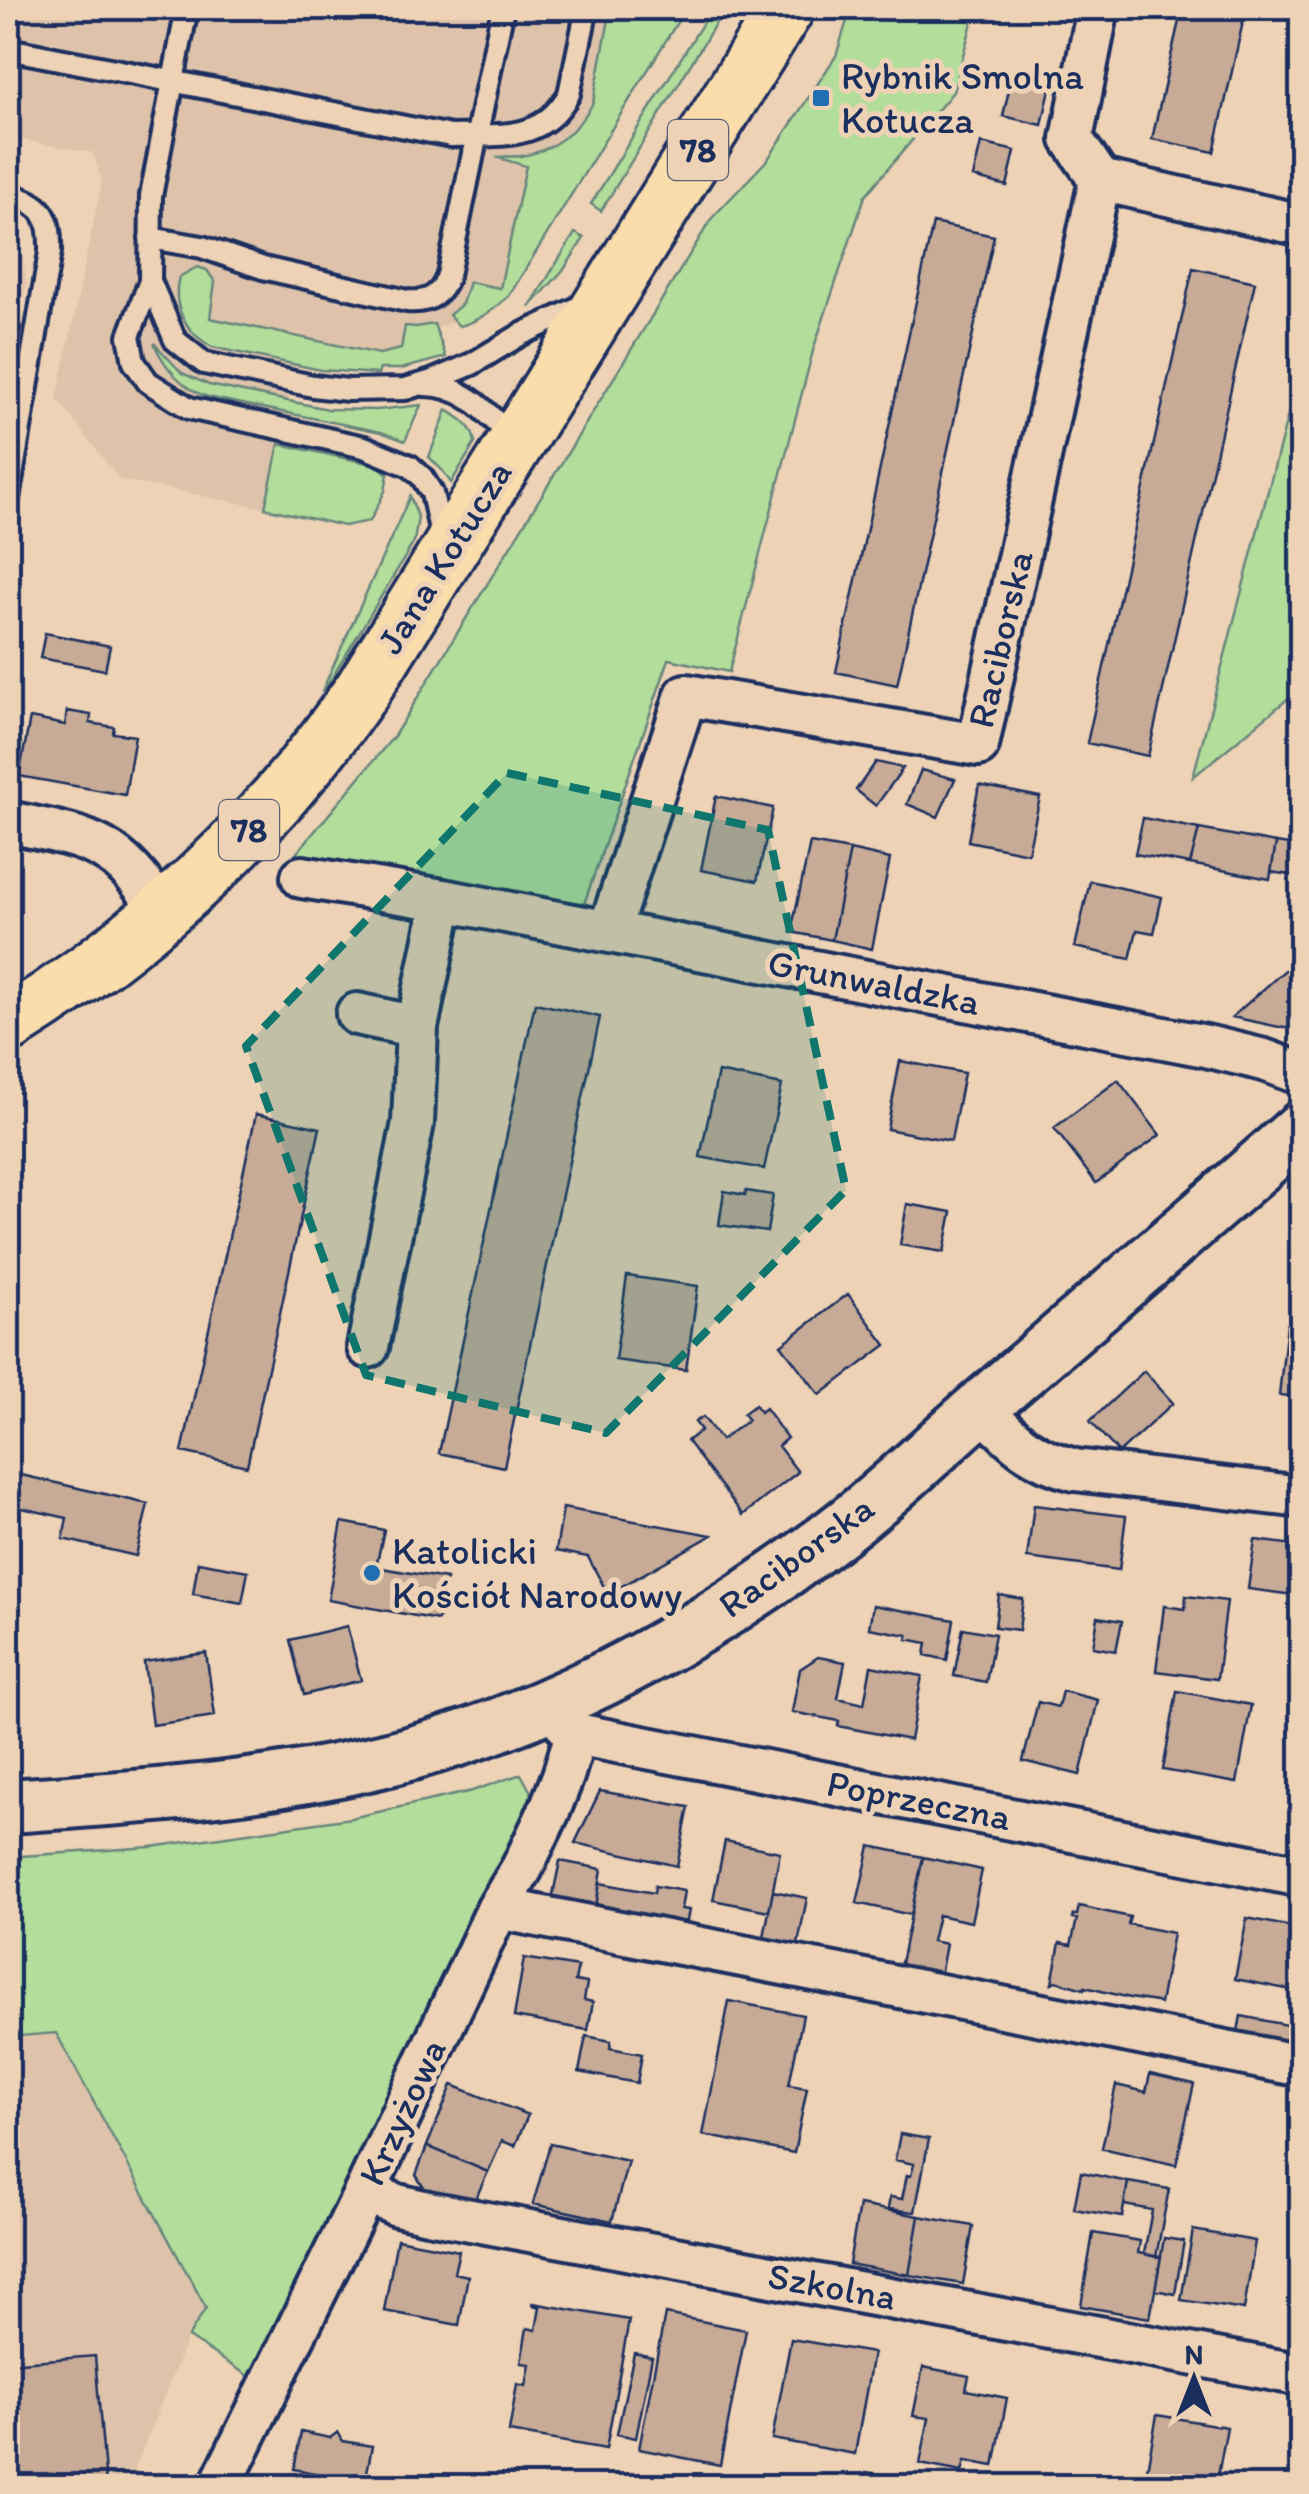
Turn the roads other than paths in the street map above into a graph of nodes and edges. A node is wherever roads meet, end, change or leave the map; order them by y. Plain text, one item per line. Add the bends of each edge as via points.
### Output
1 (187, 8) edge
2 (503, 8) edge
3 (588, 8) edge
4 (786, 8) edge
5 (1098, 8) edge
6 (8, 49) edge
7 (172, 80) junction
8 (476, 135) junction
9 (1100, 180) junction
10 (8, 194) edge
11 (1302, 225) edge
12 (150, 238) junction
13 (150, 282) junction
14 (610, 292) junction
15 (418, 386) junction
16 (515, 443) junction
17 (8, 499) edge
18 (445, 556) junction
19 (8, 822) edge
20 (302, 877) dead end
21 (443, 900) junction
22 (162, 911) junction
23 (609, 931) junction
24 (357, 1014) dead end
25 (8, 1024) edge
26 (417, 1027) junction
27 (1302, 1074) edge
28 (1302, 1128) edge
29 (368, 1348) dead end
30 (981, 1408) junction
31 (1302, 1497) edge
32 (564, 1718) junction
33 (8, 1806) edge
34 (1302, 1876) edge
35 (498, 1908) junction
36 (1302, 2066) edge
37 (365, 2192) junction
38 (1302, 2374) edge
39 (220, 2486) edge

1 - 7 lane
2 - 8 lane
3 - 8 lane via 569,94 555,115 536,129
4 - 14 main road, Jana Kotucza / 78
5 - 9 street via 1072,139
6 - 7 lane
7 - 8 lane via 452,136
7 - 12 lane
8 - 12 lane via 446,282 426,301
9 - 11 street
9 - 23 street, Raciborska via 978,746 686,696
10 - 17 lane via 35,204 51,236
12 - 13 lane
13 - 15 lane via 175,340 208,364 330,389
13 - 18 lane via 129,336 134,362 148,382 204,413 364,447 410,466 432,493
14 - 15 lane
14 - 16 main road, Jana Kotucza / 78
15 - 16 lane via 467,395
16 - 18 main road, Jana Kotucza / 78
18 - 22 main road, Jana Kotucza / 78 via 328,740 225,856
19 - 22 street via 104,848 144,884
20 - 21 street, Grunwaldzka
21 - 23 street, Grunwaldzka
21 - 26 street
22 - 25 main road, Jana Kotucza / 78
23 - 27 street, Grunwaldzka via 1206,1046
24 - 26 street
26 - 29 street via 413,1123
28 - 30 street, Raciborska
30 - 31 street via 1026,1452 1049,1464
30 - 32 street, Raciborska via 801,1559 622,1668
32 - 33 street, Raciborska via 356,1768 246,1786
32 - 34 street, Poprzeczna
32 - 35 street, Krzyżowa via 564,1776
35 - 36 street
35 - 37 street, Krzyżowa
37 - 38 street, Szkolna via 428,2212
37 - 39 street, Krzyżowa

